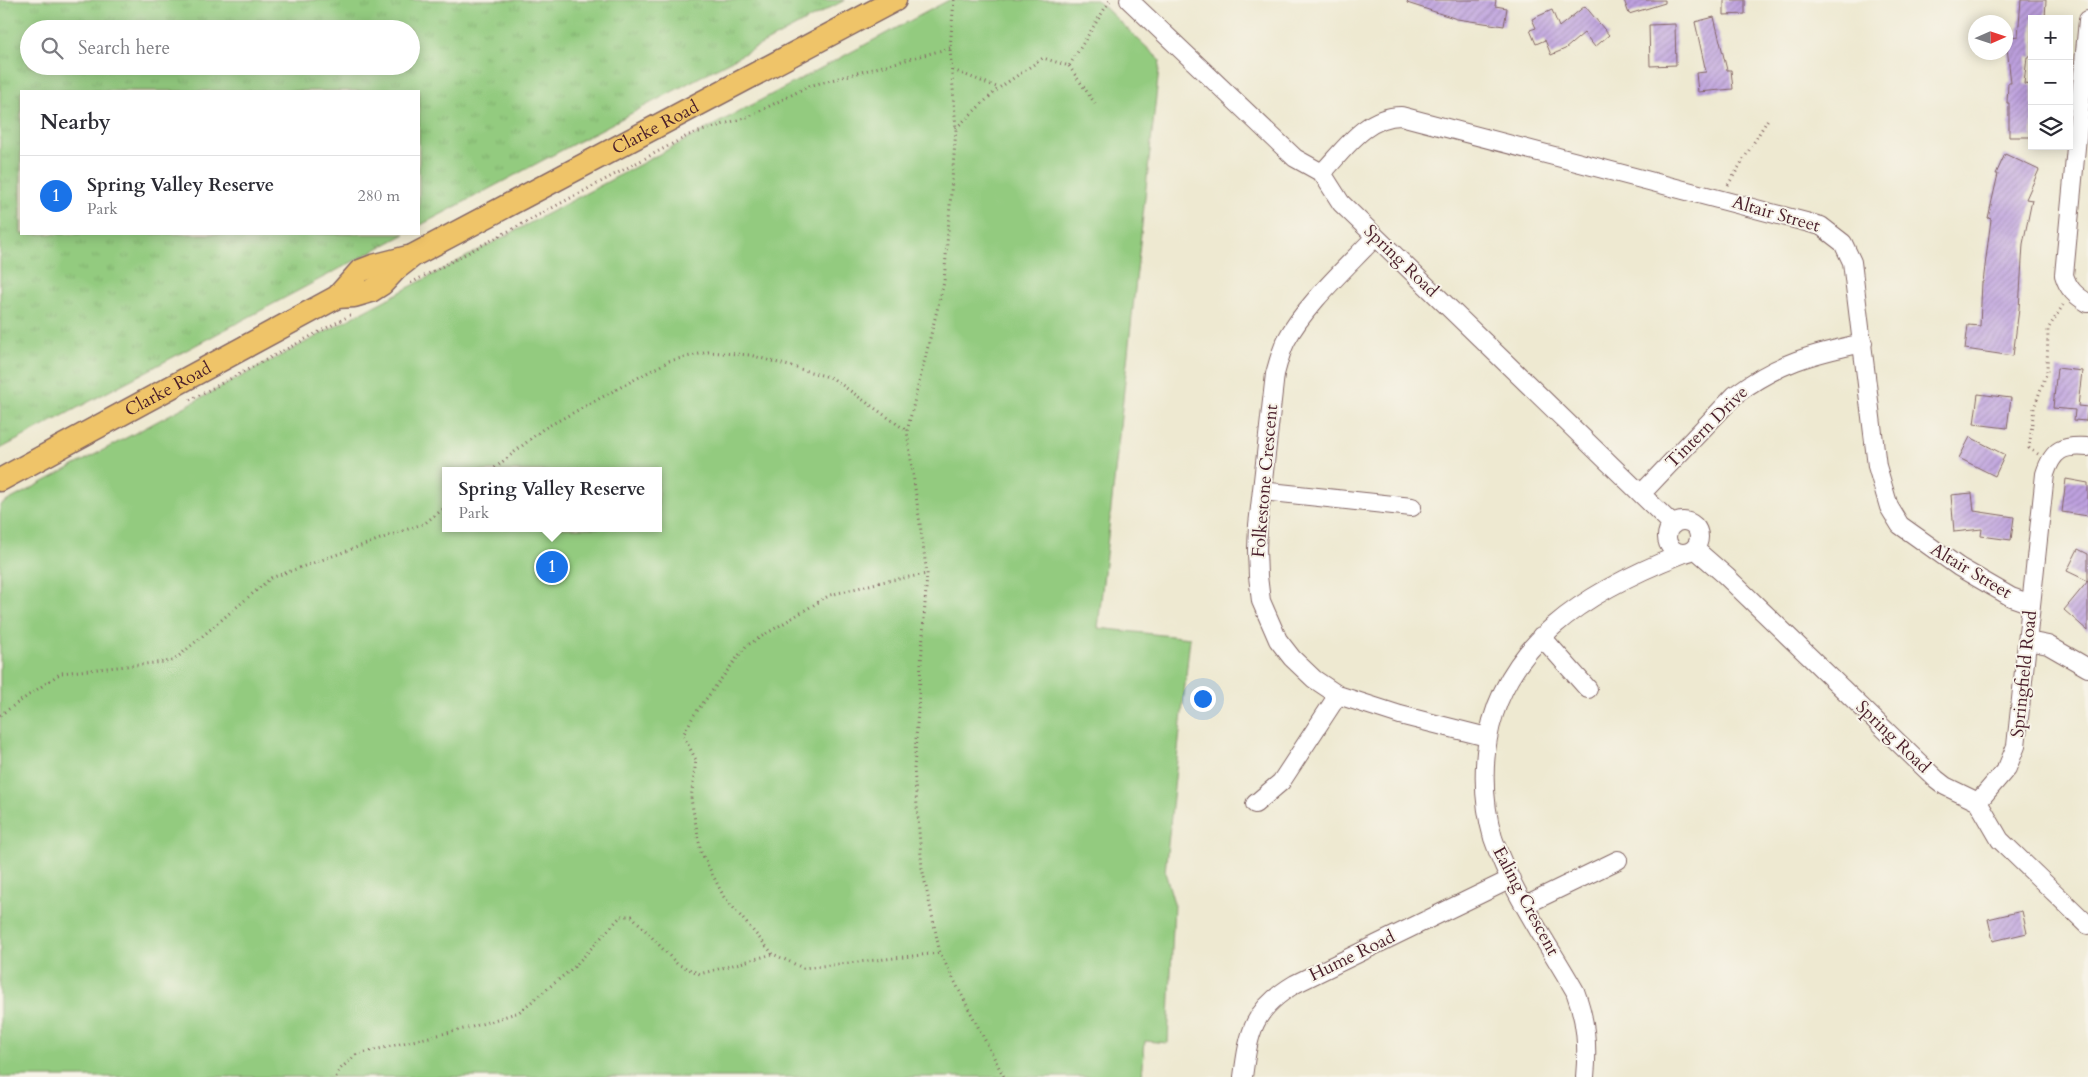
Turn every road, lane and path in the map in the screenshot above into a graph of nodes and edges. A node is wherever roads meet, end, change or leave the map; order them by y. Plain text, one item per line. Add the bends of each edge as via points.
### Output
1 (896, 0) edge
2 (954, 0) edge
3 (1110, 0) edge
4 (1130, 0) edge
5 (2088, 20) edge
6 (950, 48) junction
7 (1069, 66) junction
8 (953, 70) junction
9 (999, 88) junction
10 (1096, 105) dead end
11 (1768, 119) dead end
12 (956, 129) junction
13 (1322, 173) junction
14 (1720, 198) junction
15 (1375, 237) junction
16 (410, 284) dead end
17 (2071, 291) junction
18 (2088, 303) edge
19 (358, 312) dead end
20 (1863, 343) junction
21 (183, 404) dead end
22 (908, 431) junction
23 (2088, 447) edge
24 (496, 467) edge
25 (2047, 468) junction
26 (0, 480) edge
27 (1262, 491) junction
28 (1642, 494) junction
29 (1412, 507) dead end
30 (442, 510) edge
31 (1670, 532) junction
32 (1688, 551) junction
33 (1634, 573) junction
34 (927, 574) junction
35 (2031, 604) junction
36 (1542, 636) junction
37 (2028, 641) junction
38 (2088, 668) edge
39 (1588, 689) dead end
40 (1338, 695) junction
41 (0, 715) edge
42 (1487, 737) junction
43 (1978, 802) junction
44 (1255, 804) dead end
45 (1618, 860) dead end
46 (1511, 879) junction
47 (1525, 905) junction
48 (2088, 925) edge
49 (940, 953) junction
50 (773, 954) junction
51 (336, 1077) edge
52 (1004, 1077) edge
53 (1243, 1077) edge
54 (1585, 1077) edge

1 - 26 main road, Clarke Road via 414,255 372,291 337,297
2 - 6 path
3 - 7 path
4 - 13 street, Spring Road via 1295,158
5 - 17 street via 2064,275
6 - 8 path
6 - 16 path via 809,86 750,116 689,135
7 - 9 path via 1043,58
7 - 10 path
8 - 9 path
8 - 12 path
9 - 12 path
11 - 14 path
12 - 22 path via 944,282
13 - 14 street, Altair Street via 1368,125 1384,118 1401,116
13 - 15 street, Spring Road via 1340,203
14 - 20 street, Altair Street via 1811,222 1837,237 1852,262
15 - 27 street, Folkestone Crescent via 1303,314 1286,341 1275,374
15 - 28 street, Spring Road
17 - 18 street
17 - 25 path via 2048,329 2047,372 2034,408 2029,448
19 - 21 path
20 - 28 street, Tintern Drive via 1794,361 1748,384 1734,394
20 - 35 street, Altair Street via 1877,466 1894,517 1959,567 2010,597
22 - 24 path via 832,378 750,355 708,352 669,361 543,429
22 - 34 path
23 - 25 street via 2071,445 2061,449
25 - 35 street, Springfield Road
27 - 29 street
27 - 40 street, Folkestone Crescent via 1258,576 1268,620 1278,640 1297,663
28 - 31 street, Spring Road
30 - 41 path via 426,523 271,578 174,661 61,673
31 - 32 street via 1674,550
31 - 32 street via 1683,521 1697,528 1700,539
31 - 33 street, Ealing Crescent
32 - 33 street, Ealing Crescent
32 - 43 street, Spring Road via 1726,576 1936,779
33 - 36 street, Ealing Crescent via 1561,619
34 - 49 path via 914,769 922,868
34 - 50 path via 830,595 746,646 694,715 683,735 696,760 691,799 701,852 724,897
35 - 37 street, Springfield Road
36 - 39 street
36 - 42 street, Ealing Crescent via 1505,686
37 - 38 street via 2048,645
37 - 43 street, Springfield Road via 2016,746 2007,768
40 - 42 street, Folkestone Crescent
40 - 44 street via 1281,782
42 - 46 street, Ealing Crescent via 1486,805 1493,835
43 - 48 street via 2000,840
45 - 47 street
46 - 47 street, Ealing Crescent
46 - 53 street, Hume Road via 1295,984 1272,999 1258,1016 1249,1035
47 - 54 street, Ealing Crescent via 1581,1006 1587,1042
49 - 50 path via 803,968
49 - 52 path
50 - 51 path via 700,974 677,964 632,916 621,916 574,967 519,1012 472,1027 357,1054 339,1070

